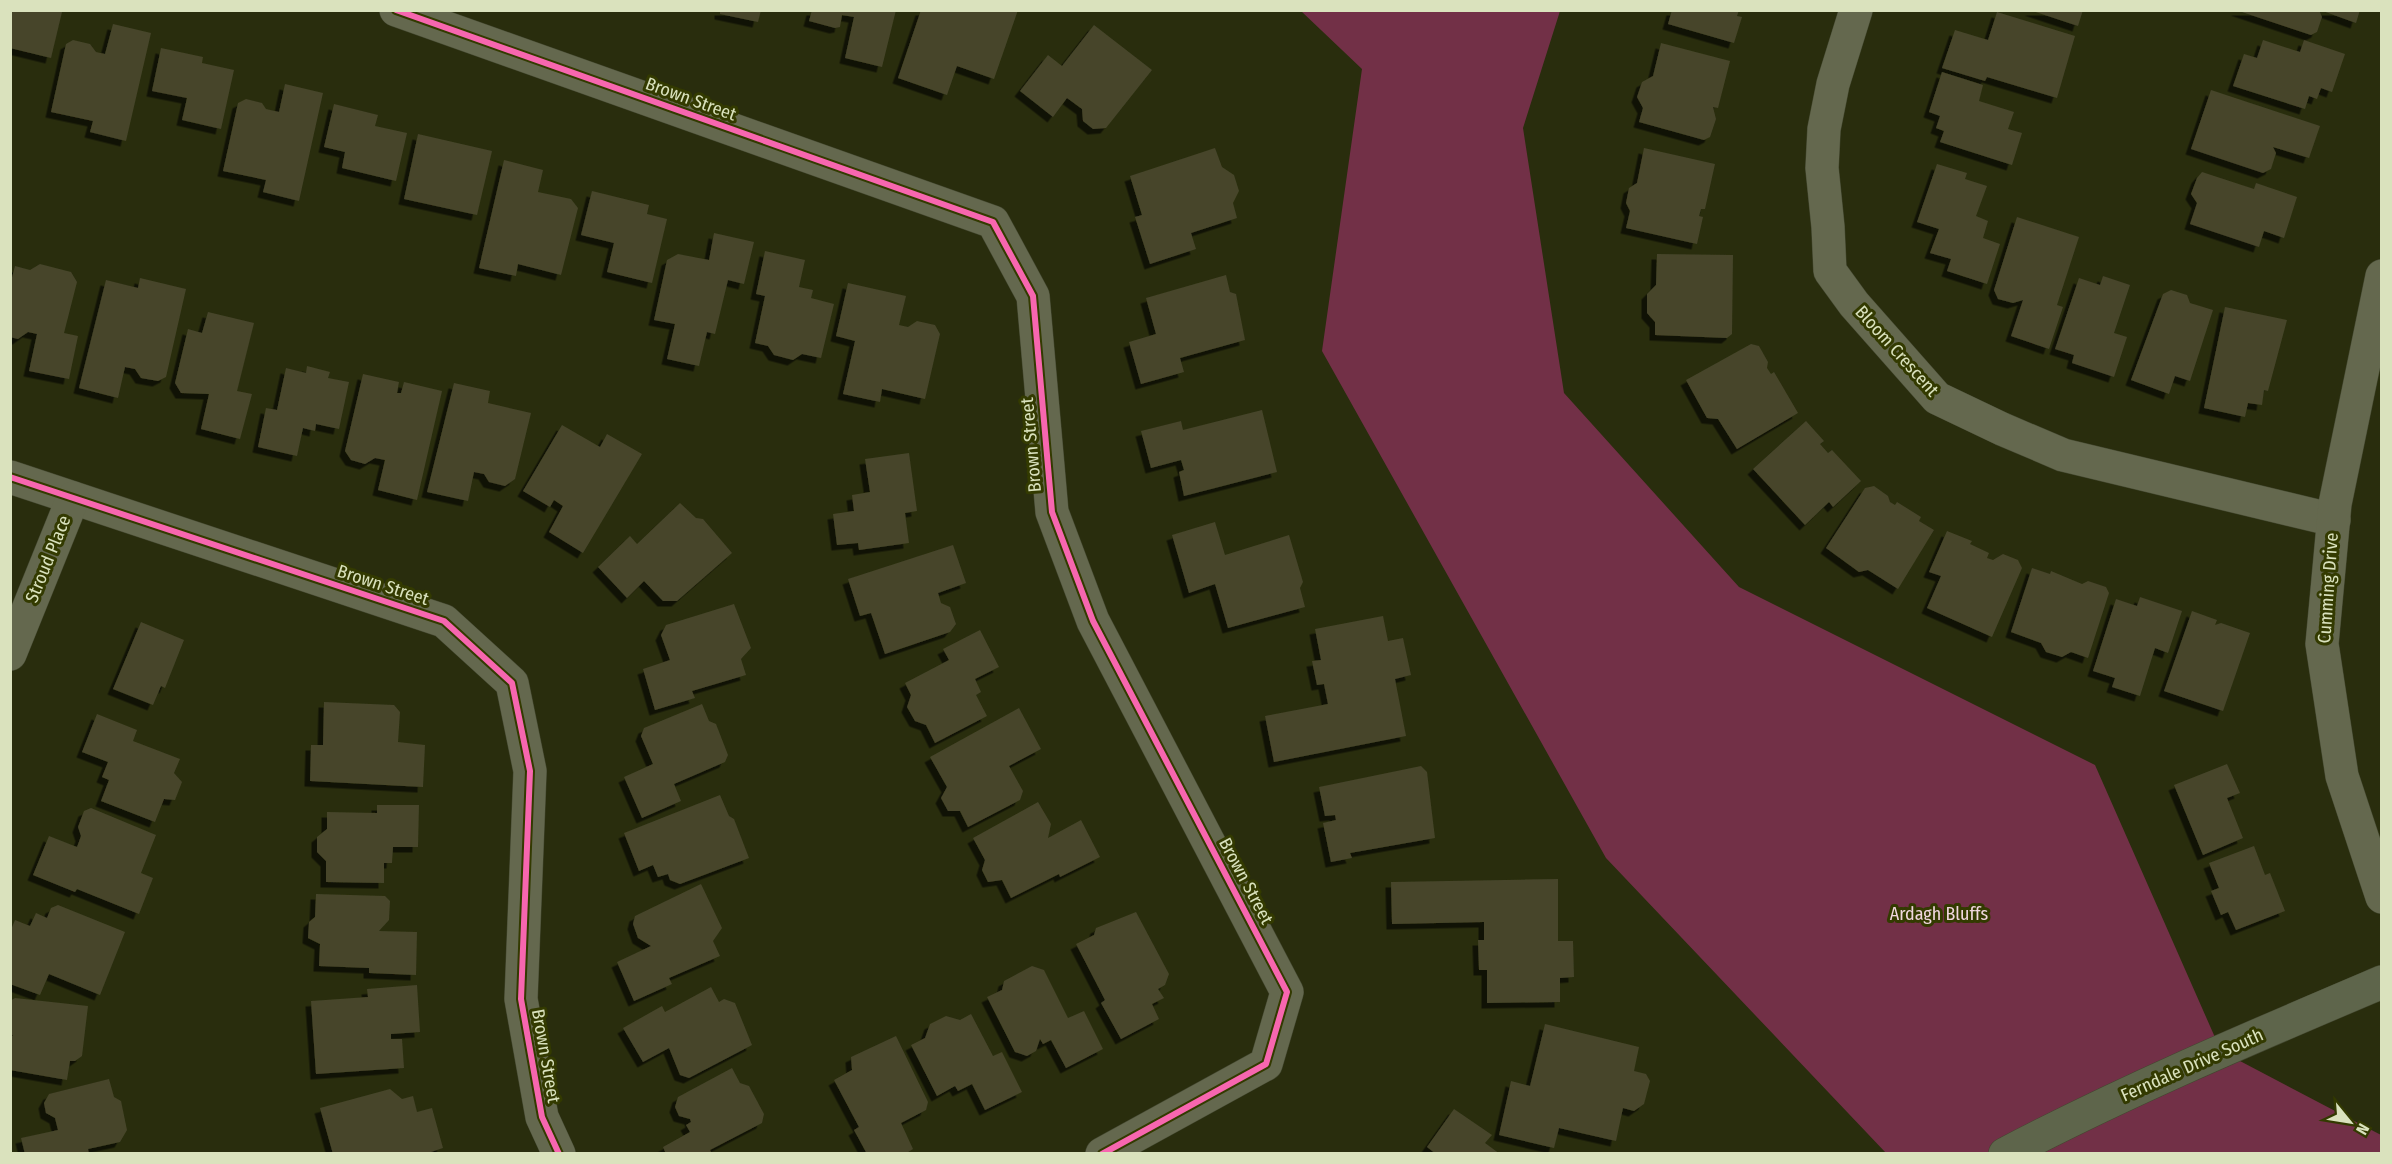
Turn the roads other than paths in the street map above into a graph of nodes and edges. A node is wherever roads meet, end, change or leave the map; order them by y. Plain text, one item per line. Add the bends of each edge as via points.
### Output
1 (396, 10) edge
2 (1856, 10) edge
3 (2382, 276) edge
4 (10, 477) edge
5 (73, 498) junction
6 (2334, 520) junction
7 (10, 654) edge
8 (2382, 897) edge
9 (2382, 982) edge
10 (559, 1154) edge
11 (1102, 1154) edge
12 (2005, 1154) edge

1 - 11 street, Brown Street via 993,222 1033,296 1052,512 1093,621 1287,992 1266,1064
2 - 6 street, Bloom Crescent via 1833,84 1822,148 1830,271 1937,398 2064,455
3 - 6 street, Cumming Drive
4 - 5 street, Brown Street
5 - 7 street, Stroud Place
5 - 10 street, Brown Street via 444,621 512,683 530,771 521,999 542,1117
6 - 8 street, Cumming Drive via 2322,644 2342,776
9 - 12 main road, Ferndale Drive South via 2222,1051

